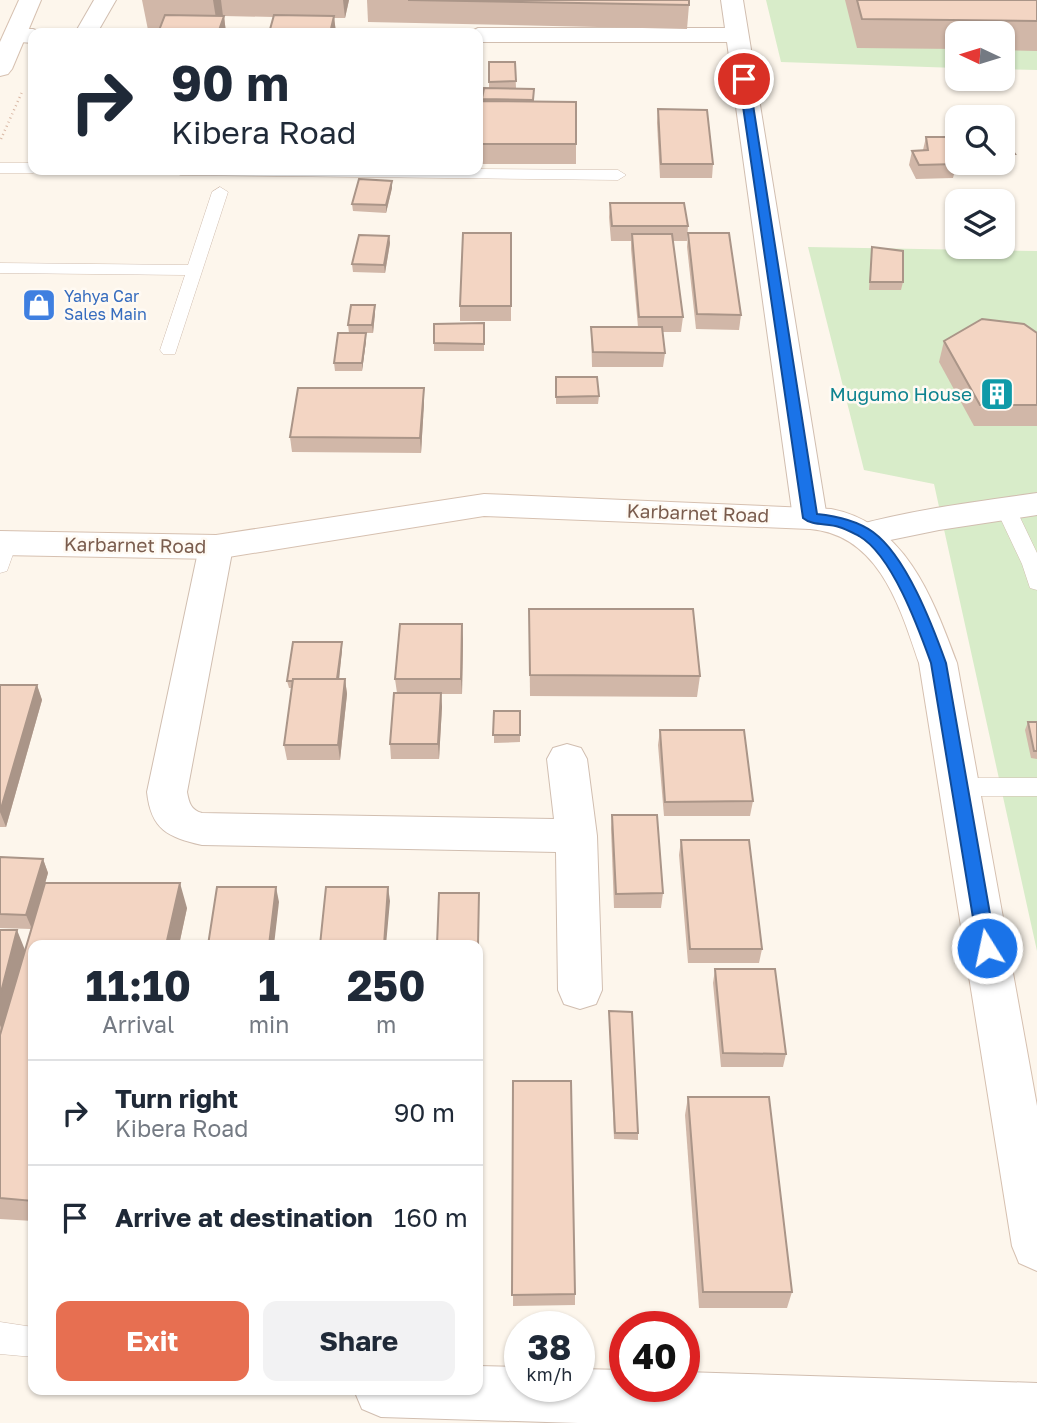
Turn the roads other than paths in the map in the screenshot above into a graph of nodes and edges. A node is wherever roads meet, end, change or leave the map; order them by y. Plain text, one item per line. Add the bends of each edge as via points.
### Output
1 (30, 0) edge
2 (105, 0) edge
3 (732, 0) edge
4 (89, 28) edge
5 (483, 35) edge
6 (737, 35) junction
7 (24, 36) edge
8 (0, 69) edge
9 (0, 168) edge
10 (28, 168) edge
11 (483, 173) edge
12 (618, 175) dead end
13 (220, 191) dead end
14 (0, 268) edge
15 (195, 270) junction
16 (169, 350) dead end
17 (1021, 506) edge
18 (810, 518) junction
19 (866, 534) junction
20 (216, 547) junction
21 (2, 551) edge
22 (1037, 583) edge
23 (567, 759) dead end
24 (959, 787) junction
25 (1037, 787) edge
26 (576, 836) junction
27 (580, 989) dead end
28 (1035, 1226) edge
29 (0, 1338) edge
30 (28, 1341) edge
31 (483, 1393) edge
32 (1037, 1410) edge

1 - 7 street
2 - 4 street
3 - 6 street
5 - 6 street
6 - 18 street
7 - 8 street
9 - 10 lane
11 - 12 lane
13 - 15 lane
14 - 15 lane
15 - 16 lane
17 - 19 street
17 - 22 lane
18 - 19 street, Karbarnet Road via 841,522
18 - 20 street, Karbarnet Road via 484,505
19 - 24 street, Karbarnet Road via 885,551 923,621 938,663
20 - 21 street, Karbarnet Road
20 - 26 street via 167,792 169,808 182,824
23 - 26 street
24 - 25 lane
24 - 28 street, Karbarnet Road
26 - 27 street
29 - 30 lane
31 - 32 street

